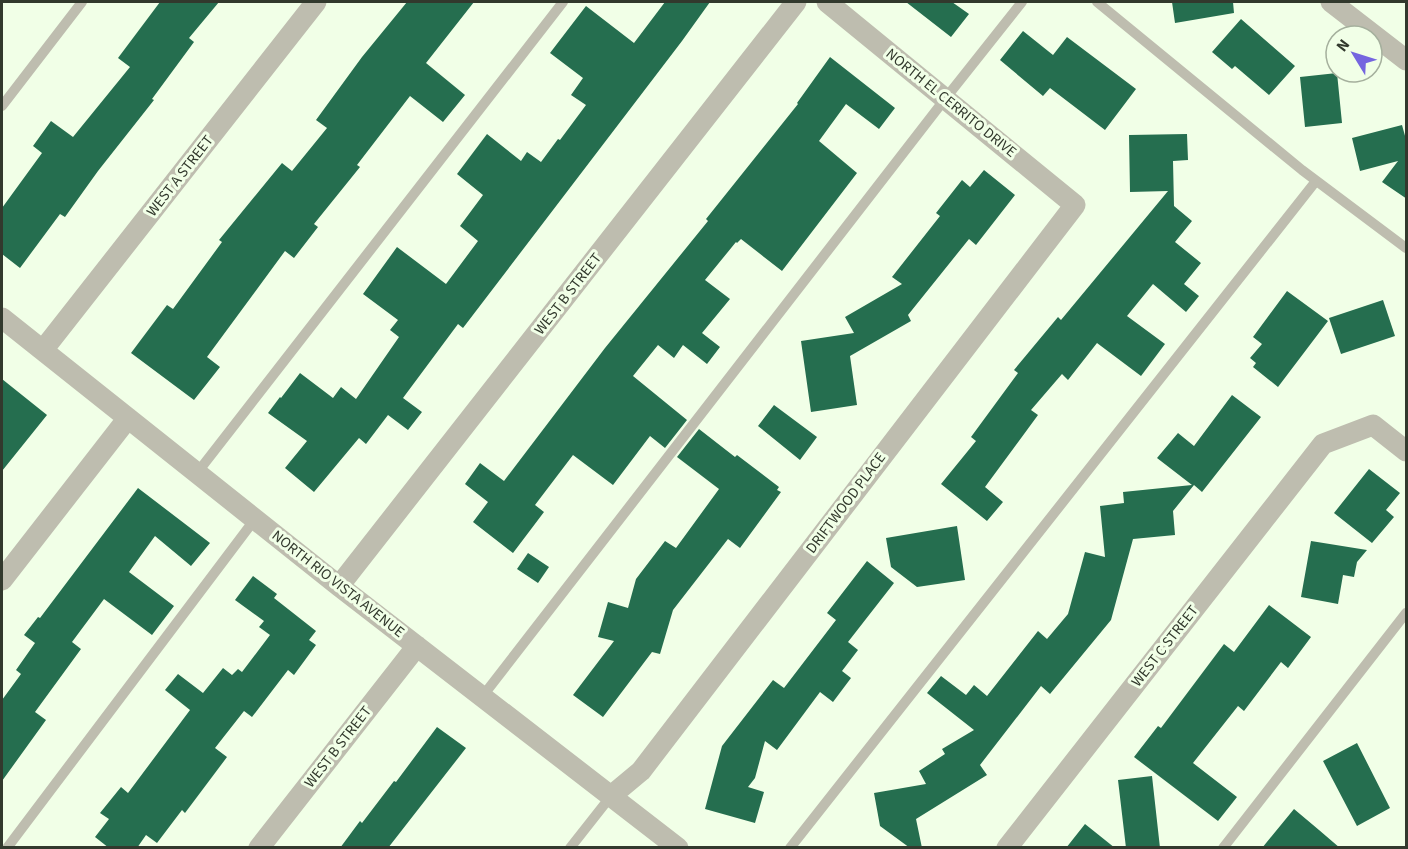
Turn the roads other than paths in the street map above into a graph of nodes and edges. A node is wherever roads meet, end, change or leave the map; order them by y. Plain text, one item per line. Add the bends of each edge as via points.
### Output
1 (82, 2) edge
2 (316, 2) edge
3 (563, 2) edge
4 (796, 2) edge
5 (827, 2) edge
6 (1022, 2) edge
7 (1097, 2) edge
8 (1331, 2) edge
9 (1407, 60) edge
10 (945, 99) junction
11 (2, 106) edge
12 (1316, 181) junction
13 (1075, 205) joint
14 (1407, 248) edge
15 (2, 318) edge
16 (43, 350) junction
17 (128, 418) junction
18 (1407, 451) edge
19 (198, 473) junction
20 (255, 519) junction
21 (2, 580) edge
22 (339, 586) junction
23 (1407, 613) edge
24 (417, 646) junction
25 (482, 697) junction
26 (611, 796) junction
27 (7, 848) edge
28 (259, 848) edge
29 (570, 848) edge
30 (678, 848) edge
31 (790, 848) edge
32 (1007, 848) edge
33 (1223, 848) edge

1 - 11 lane
2 - 16 street, WEST A STREET
3 - 19 lane
4 - 22 street, WEST B STREET
5 - 10 street, NORTH EL CERRITO DRIVE
6 - 10 lane
7 - 12 lane
8 - 9 street
10 - 13 street, NORTH EL CERRITO DRIVE
10 - 25 lane
12 - 14 lane
12 - 31 lane
13 - 26 street, DRIFTWOOD PLACE via 641,771
15 - 16 street, NORTH RIO VISTA AVENUE
16 - 17 street, NORTH RIO VISTA AVENUE
17 - 19 street, NORTH RIO VISTA AVENUE
17 - 21 street
18 - 32 street, WEST C STREET via 1373,425 1323,444
19 - 20 street, NORTH RIO VISTA AVENUE
20 - 22 street, NORTH RIO VISTA AVENUE
20 - 27 lane
22 - 24 street, NORTH RIO VISTA AVENUE
23 - 33 lane
24 - 25 street, NORTH RIO VISTA AVENUE
24 - 28 street, WEST B STREET
25 - 26 street, NORTH RIO VISTA AVENUE
26 - 29 lane
26 - 30 street, NORTH RIO VISTA AVENUE

